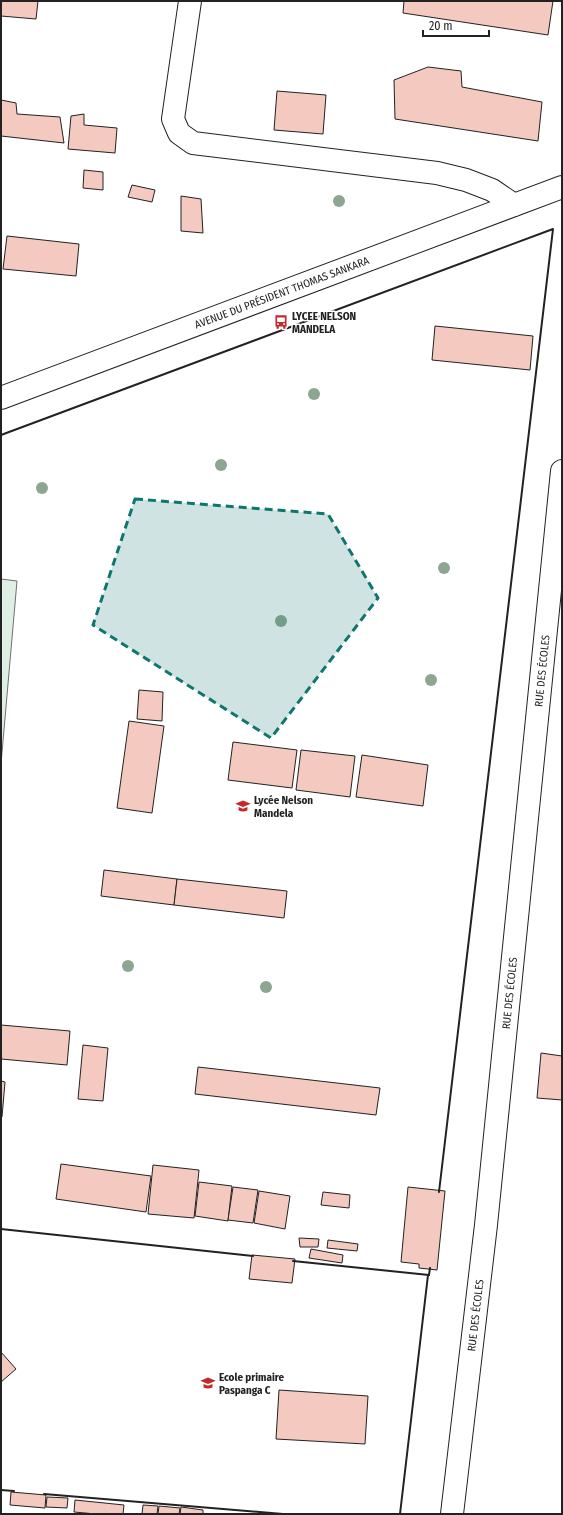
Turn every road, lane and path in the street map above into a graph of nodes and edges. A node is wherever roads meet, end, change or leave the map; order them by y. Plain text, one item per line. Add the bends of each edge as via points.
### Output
1 (190, 1) edge
2 (562, 187) edge
3 (514, 205) junction
4 (1, 398) edge
5 (562, 471) edge
6 (452, 1514) edge

1 - 3 main road via 173,119 179,133 193,144 437,173 492,190
2 - 3 main road, AVENUE DU PRÉSIDENT THOMAS SANKARA
3 - 4 main road, AVENUE DU PRÉSIDENT THOMAS SANKARA
5 - 6 main road, RUE DES ÉCOLES via 486,1225

